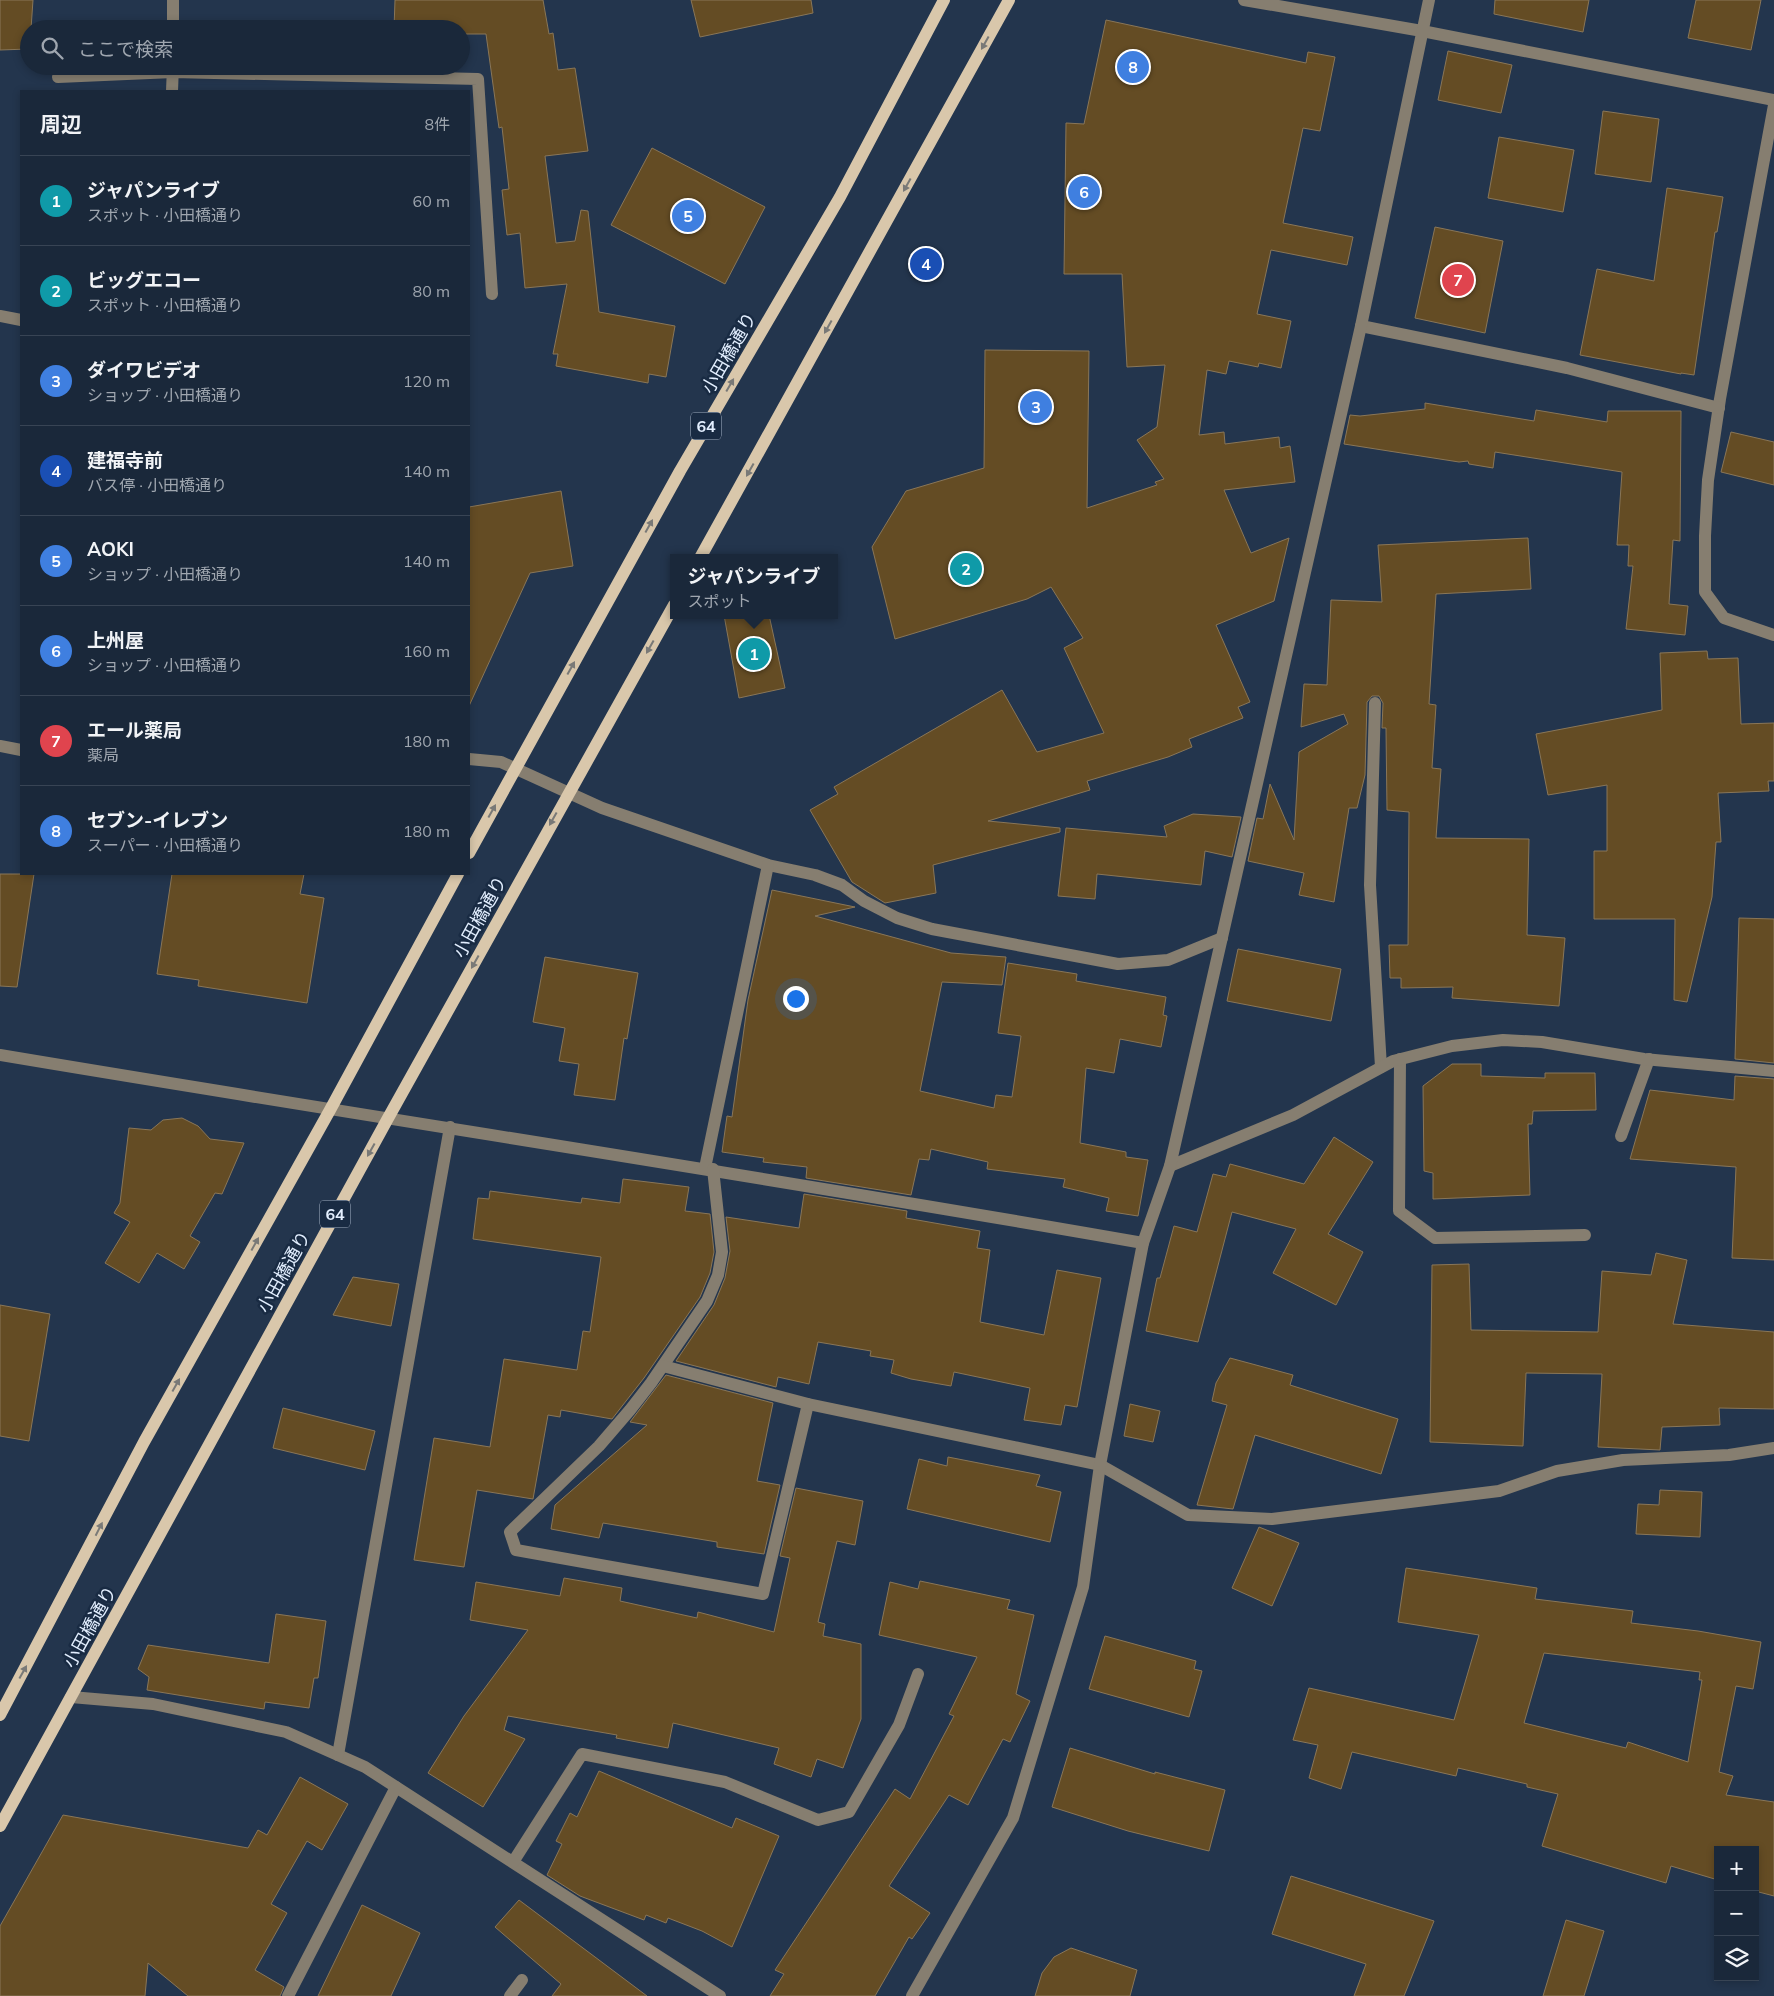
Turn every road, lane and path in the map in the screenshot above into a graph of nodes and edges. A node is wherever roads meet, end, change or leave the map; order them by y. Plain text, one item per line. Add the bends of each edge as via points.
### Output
1 (173, 0) edge
2 (944, 0) edge
3 (1009, 0) edge
4 (1244, 0) edge
5 (1429, 0) edge
6 (173, 20) edge
7 (1422, 31) junction
8 (87, 75) edge
9 (173, 75) edge
10 (356, 75) edge
11 (58, 77) dead end
12 (172, 90) edge
13 (1774, 100) edge
14 (1774, 105) edge
15 (492, 294) dead end
16 (0, 316) edge
17 (20, 320) edge
18 (1361, 326) junction
19 (1719, 408) junction
20 (702, 554) edge
21 (670, 611) edge
22 (1774, 635) edge
23 (1376, 703) dead end
24 (0, 746) edge
25 (20, 750) edge
26 (470, 759) edge
27 (516, 768) junction
28 (569, 791) junction
29 (470, 851) edge
30 (768, 865) junction
31 (457, 875) edge
32 (1222, 938) junction
33 (0, 1055) edge
34 (1400, 1059) junction
35 (1649, 1059) junction
36 (1381, 1067) junction
37 (1774, 1071) edge
38 (330, 1110) junction
39 (387, 1120) junction
40 (450, 1128) junction
41 (1621, 1136) dead end
42 (1170, 1166) junction
43 (709, 1169) junction
44 (1585, 1235) dead end
45 (1143, 1243) junction
46 (663, 1366) junction
47 (808, 1404) junction
48 (1774, 1448) edge
49 (1100, 1465) junction
50 (918, 1674) dead end
51 (71, 1697) junction
52 (0, 1715) edge
53 (338, 1755) junction
54 (396, 1787) junction
55 (0, 1826) edge
56 (513, 1862) junction
57 (522, 1980) dead end
58 (288, 1996) edge
59 (510, 1996) edge
60 (720, 1996) edge
61 (912, 1996) edge

1 - 6 street
27 -> 2 main road, 小田橋通り / 64 via 680,471 840,197
3 -> 20 main road
4 - 7 street
5 - 7 street
7 - 13 street
7 - 18 street
8 - 11 street
9 - 12 street
10 - 15 street via 478,79
14 - 19 street
16 - 17 street
18 - 19 street via 1567,368
18 - 32 street
19 - 22 street via 1708,480 1705,592 1724,618
21 -> 28 main road, 小田橋通り / 64
23 - 36 street via 1370,885
24 - 25 street
26 - 27 street via 501,762
27 - 28 street
29 -> 27 main road, 小田橋通り / 64
28 - 30 street via 602,808
28 -> 39 main road, 小田橋通り / 64
30 - 32 street via 815,875 842,885 897,918 932,929 1118,964 1168,960
30 - 43 street
31 - 38 main road, 小田橋通り
32 - 42 street
33 - 38 street
34 - 35 street via 1452,1046 1503,1040 1542,1042
34 - 36 street
34 - 44 street via 1399,1211 1435,1238
35 - 37 street
35 - 41 street
36 - 42 street via 1293,1115
38 - 39 street
52 -> 38 main road, 小田橋通り via 144,1442
39 - 40 street
39 -> 51 main road, 小田橋通り / 64
40 - 43 street
40 - 53 street
42 - 45 street
43 - 45 street
43 - 46 street via 722,1252 718,1275 707,1301
45 - 49 street
46 - 47 street
46 - 47 street via 599,1446 510,1532 516,1550 763,1594
47 - 49 street
48 - 49 street via 1729,1455 1623,1460 1557,1471 1499,1490 1272,1518 1188,1515
49 - 61 street via 1083,1587 1013,1818
50 - 56 street via 899,1725 849,1812 818,1820 725,1782 582,1754
51 - 53 street via 153,1704 286,1732
51 - 55 main road, 小田橋通り / 64
53 - 54 street via 365,1767
54 - 56 street
54 - 58 street
56 - 60 street
57 - 59 street

